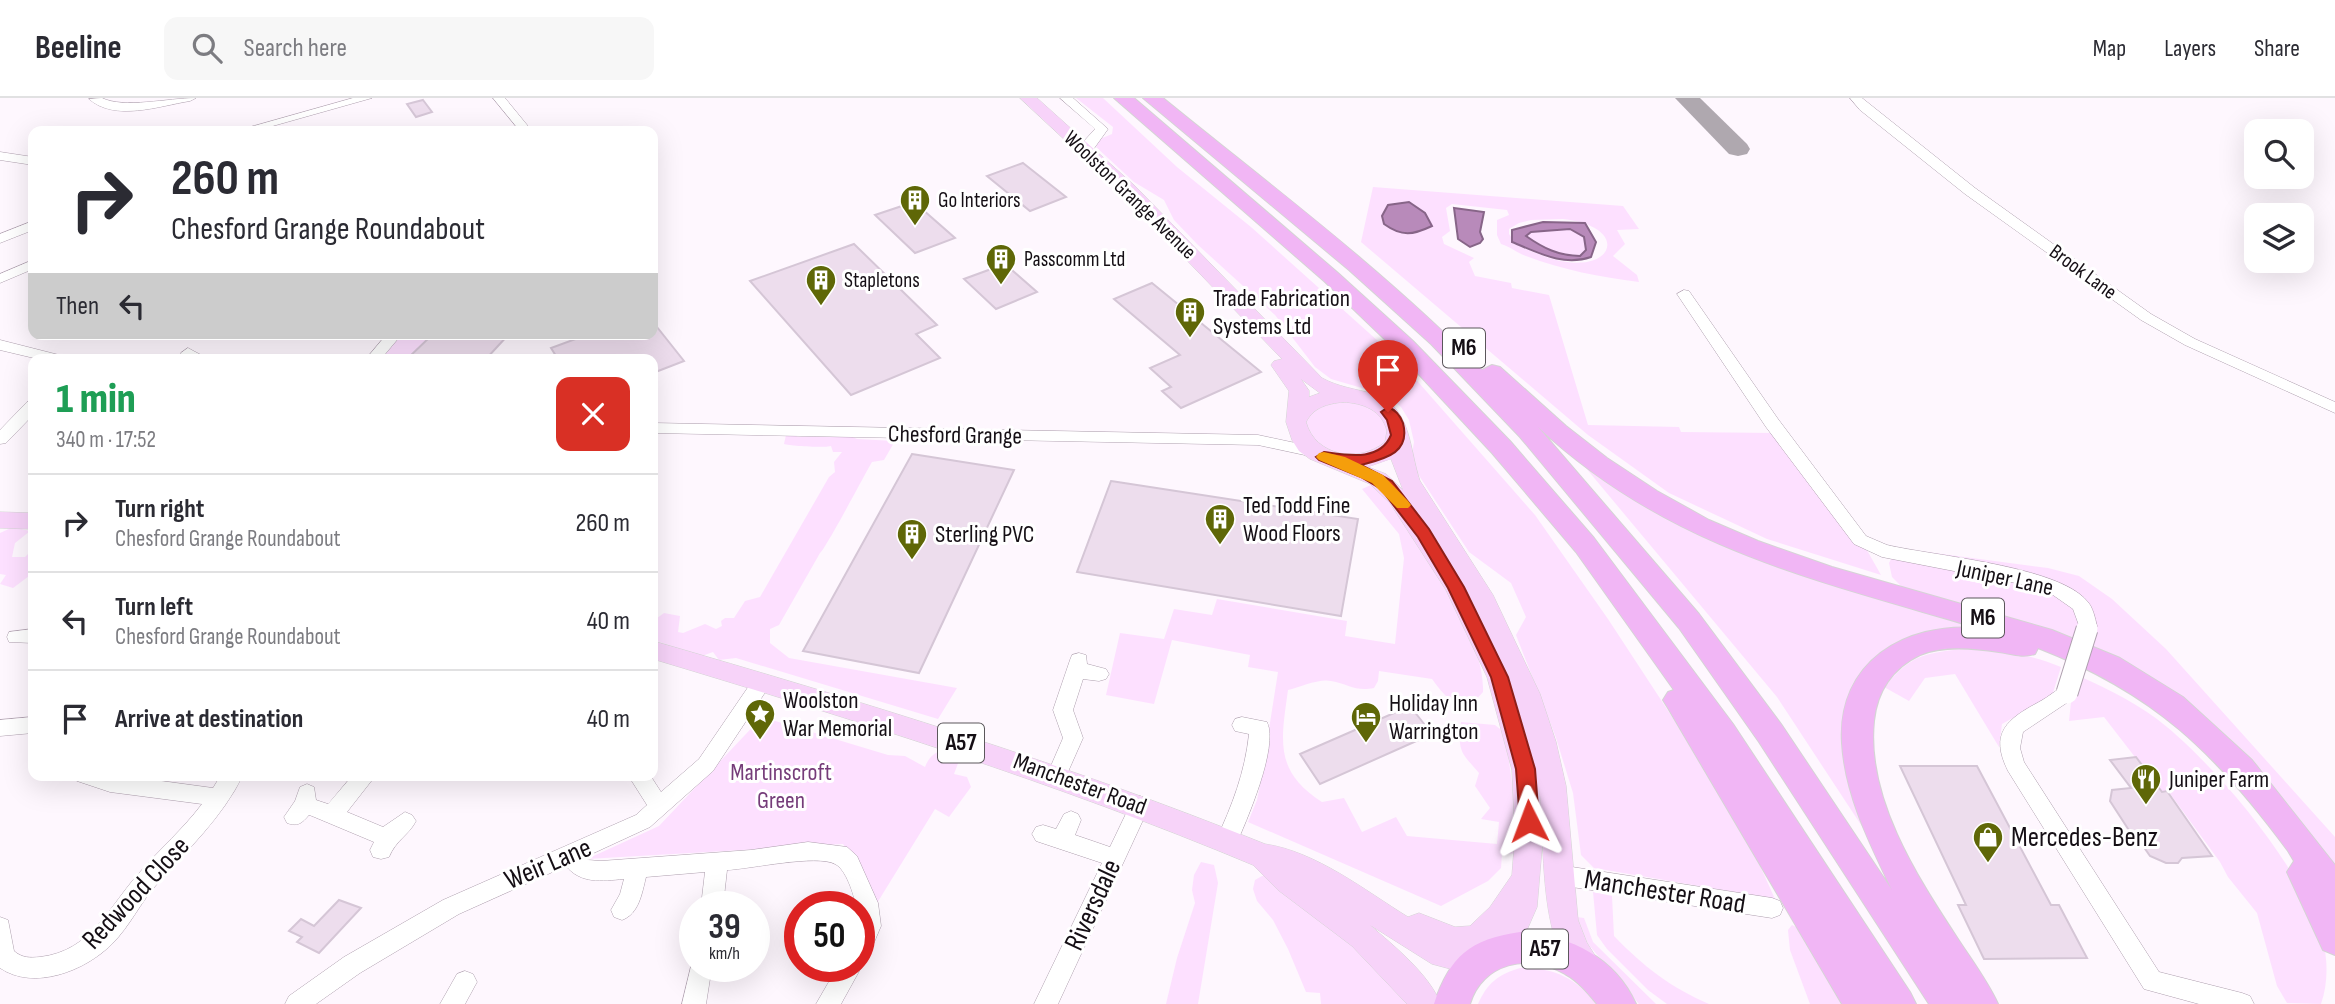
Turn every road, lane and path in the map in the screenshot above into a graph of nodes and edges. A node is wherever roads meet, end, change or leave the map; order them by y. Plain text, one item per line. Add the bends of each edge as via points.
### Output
1 (190, 98) edge
2 (366, 98) edge
3 (499, 98) edge
4 (1014, 98) edge
5 (1028, 98) edge
6 (1066, 98) edge
7 (1123, 98) edge
8 (1152, 98) edge
9 (1856, 98) edge
10 (92, 100) edge
11 (148, 100) edge
12 (262, 126) edge
13 (518, 126) edge
14 (1067, 133) joint
15 (1090, 144) junction
16 (0, 156) edge
17 (28, 161) edge
18 (28, 227) edge
19 (0, 239) edge
20 (1356, 265) junction
21 (28, 266) edge
22 (0, 279) edge
23 (1684, 294) dead end
24 (390, 340) edge
25 (1, 346) edge
26 (36, 354) edge
27 (377, 354) edge
28 (1358, 397) junction
29 (2335, 408) edge
30 (28, 411) edge
31 (1297, 420) junction
32 (658, 428) edge
33 (1398, 435) junction
34 (0, 439) edge
35 (1258, 440) junction
36 (1319, 454) junction
37 (0, 520) edge
38 (28, 521) edge
39 (1616, 588) junction
40 (658, 651) edge
41 (1099, 674) dead end
42 (762, 682) junction
43 (28, 725) edge
44 (1242, 725) dead end
45 (0, 728) edge
46 (1057, 775) junction
47 (104, 781) edge
48 (229, 781) edge
49 (361, 781) edge
50 (642, 781) edge
51 (218, 797) junction
52 (302, 805) dead end
53 (1140, 805) junction
54 (659, 806) junction
55 (332, 814) junction
56 (405, 821) dead end
57 (1059, 831) dead end
58 (1227, 840) junction
59 (569, 855) junction
60 (1263, 856) junction
61 (1115, 858) junction
62 (717, 861) junction
63 (637, 867) junction
64 (1559, 875) junction
65 (1525, 876) junction
66 (714, 891) edge
67 (861, 891) edge
68 (2335, 892) edge
69 (1347, 894) junction
70 (1772, 908) dead end
71 (622, 910) dead end
72 (0, 927) edge
73 (2335, 939) edge
74 (1483, 958) junction
75 (1594, 975) junction
76 (465, 982) dead end
77 (698, 982) edge
78 (841, 982) edge
79 (297, 1004) edge
80 (452, 1004) edge
81 (694, 1004) edge
82 (828, 1004) edge
83 (1046, 1004) edge
84 (1426, 1004) edge
85 (1451, 1004) edge
86 (1618, 1004) edge
87 (1861, 1004) edge
88 (1898, 1004) edge
89 (1949, 1004) edge
90 (1980, 1004) edge
91 (2242, 1004) edge

1 - 11 street
2 - 12 street
3 - 13 street
4 - 31 main road, Woolston Grange Avenue via 1164,242 1290,375 1299,391
5 - 14 main road, Woolston Grange Avenue
6 - 15 street via 1100,126
7 - 39 highway, M6 via 1405,346 1501,447
8 - 20 highway, M6
9 - 29 street, Brook Lane via 1970,191 2146,317
10 - 11 street via 116,108
14 - 15 main road, Woolston Grange Avenue
15 - 28 main road, Woolston Grange Avenue via 1315,382
16 - 17 street
18 - 19 street
20 - 68 highway, M6 via 1410,303 1602,467 1698,525 1796,566 2054,642 2151,690 2237,762
20 - 89 highway, M6 via 1439,339 1528,431 1689,621 1770,733
21 - 22 street
23 - 91 street, Juniper Lane, bridge via 1860,540 1873,549 1908,559 2049,584 2078,600 2087,613 2088,626 2067,693 2014,726 2009,738 2015,765 2152,981
24 - 27 street
25 - 26 street
28 - 31 main road via 1314,401
28 - 33 main road via 1388,412
30 - 34 street
31 - 35 street, Chesford Grange via 1283,434
31 - 36 main road via 1300,438
32 - 35 street, Chesford Grange
33 - 36 main road via 1394,445 1372,459 1340,461
33 - 64 main road via 1409,481 1480,593 1535,715 1554,795
35 - 36 street, Chesford Grange
36 - 65 main road via 1366,473 1391,491 1423,533 1471,616 1499,677 1525,769 1529,836
37 - 38 main road
39 - 87 highway, M6 via 1680,704
39 - 88 highway, M6 via 1721,733
40 - 42 main road, Manchester Road / A57
41 - 46 street via 1077,665 1063,710 1073,738
42 - 46 main road, Manchester Road / A57
42 - 54 street, Weir Lane via 714,754
43 - 45 street
44 - 58 street via 1260,728 1257,763
46 - 53 main road, Manchester Road / A57
47 - 51 street
48 - 51 street, Redwood Close
49 - 55 street
50 - 54 street
51 - 72 street, Redwood Close via 186,841 143,884 111,930 79,955 41,968 16,965 4,954
52 - 55 street
53 - 58 main road, Manchester Road / A57
53 - 61 street, Riversdale
54 - 59 street, Weir Lane via 643,821
55 - 56 street via 383,843
57 - 61 street
58 - 60 main road, Manchester Road / A57
59 - 63 street via 582,870
59 - 79 street, Weir Lane via 452,907 352,965
60 - 69 main road, Manchester Road / A57 via 1283,859
60 - 84 main road, Manchester Road / A57 via 1275,873 1378,950
61 - 83 street, Riversdale
62 - 63 street
62 - 66 street
62 - 67 street via 808,851 839,855 849,863
63 - 71 street via 630,898
64 - 70 street, Manchester Road
64 - 75 main road via 1566,933
65 - 69 main road via 1493,928 1466,941 1444,939 1371,898
65 - 74 main road via 1518,922 1510,936
69 - 74 main road, Manchester Road / A57 via 1442,954
73 - 90 highway, M6 via 2312,887 2281,838 2212,756 2163,714 2123,688 2053,654 1982,639 1932,641 1900,652 1875,672 1857,710 1857,754 1871,810 1886,844
74 - 75 highway, A57 via 1520,947 1544,949
74 - 85 highway via 1460,980
75 - 86 highway, A57
76 - 80 street
77 - 81 street
78 - 82 street

